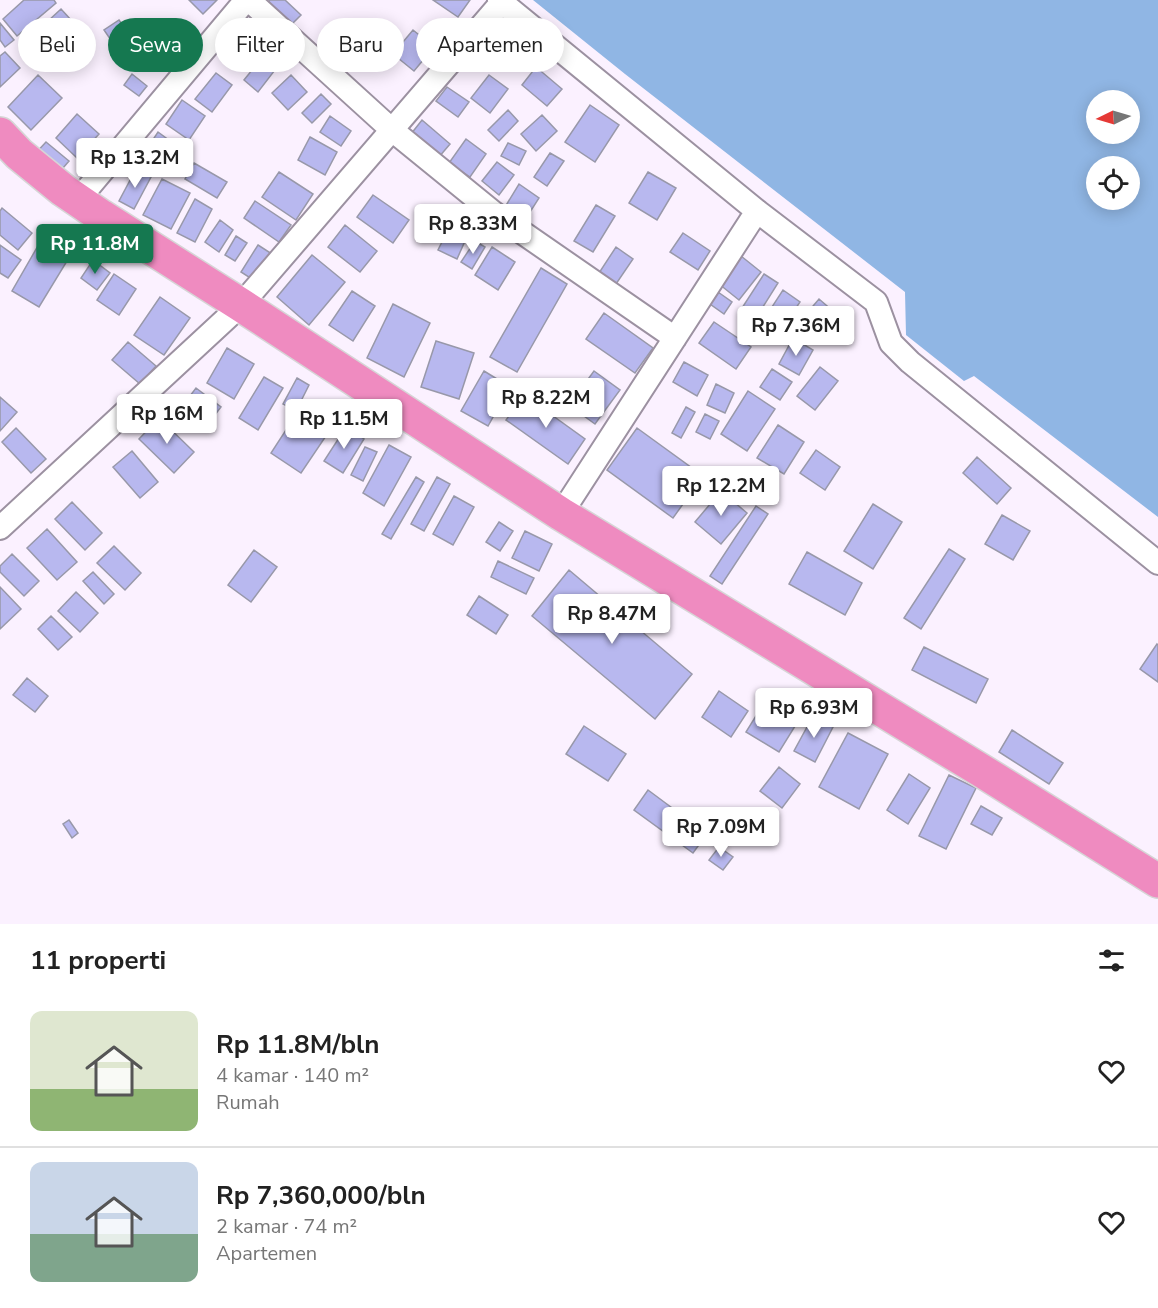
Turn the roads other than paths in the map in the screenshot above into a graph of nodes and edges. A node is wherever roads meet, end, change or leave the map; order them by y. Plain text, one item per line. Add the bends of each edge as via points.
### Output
1 (248, 0) edge
2 (501, 1) edge
3 (392, 130) junction
4 (0, 134) edge
5 (78, 200) junction
6 (757, 211) junction
7 (241, 305) junction
8 (675, 338) junction
9 (561, 514) junction
10 (0, 528) edge
11 (1158, 563) edge
12 (1158, 881) edge

1 - 3 street
1 - 5 street
2 - 3 street
2 - 6 street
3 - 7 street
3 - 8 street via 494,213
4 - 5 highway
5 - 7 highway
6 - 8 street
6 - 11 street via 876,302 891,343 910,362
7 - 9 highway
7 - 10 street
8 - 9 street
9 - 12 highway

